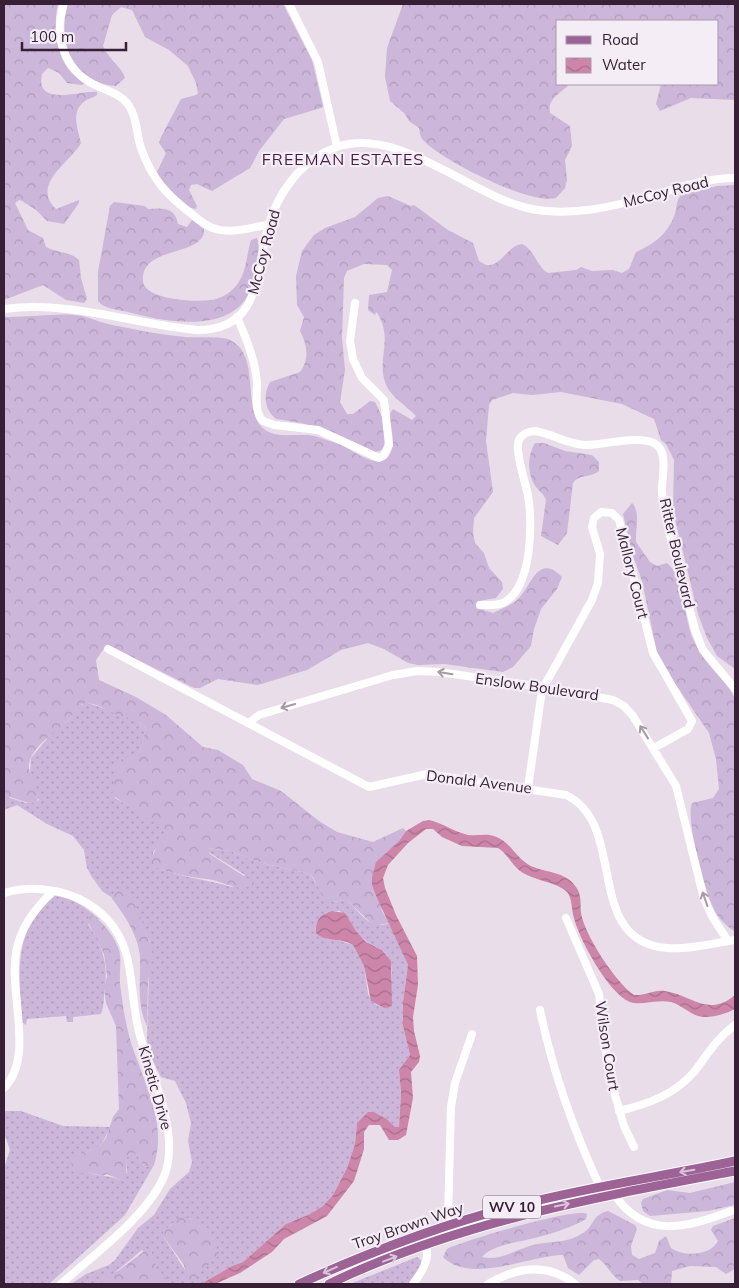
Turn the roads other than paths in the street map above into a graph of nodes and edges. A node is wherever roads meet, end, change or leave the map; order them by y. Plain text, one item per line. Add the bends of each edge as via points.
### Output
1 (289, 4) edge
2 (63, 6) dead end
3 (337, 147) junction
4 (735, 178) edge
5 (268, 225) junction
6 (355, 303) dead end
7 (4, 309) edge
8 (237, 318) junction
9 (480, 605) dead end
10 (108, 650) dead end
11 (543, 687) junction
12 (735, 690) edge
13 (249, 723) junction
14 (654, 748) junction
15 (528, 788) junction
16 (53, 890) junction
17 (4, 893) edge
18 (566, 918) dead end
19 (732, 941) edge
20 (540, 1010) dead end
21 (735, 1025) edge
22 (472, 1034) dead end
23 (4, 1088) edge
24 (619, 1111) junction
25 (634, 1146) dead end
26 (735, 1161) edge
27 (735, 1171) edge
28 (600, 1187) junction
29 (614, 1194) junction
30 (731, 1211) dead end
31 (449, 1225) junction
32 (424, 1232) junction
33 (451, 1236) junction
34 (426, 1244) junction
35 (61, 1284) edge
36 (299, 1284) edge
37 (329, 1284) edge
38 (414, 1284) edge
39 (488, 1284) edge
40 (575, 1284) edge

1 - 3 street via 318,62
2 - 5 street via 60,33 70,64 86,80 126,102 132,111 150,169 168,196 216,230
3 - 4 street, McCoy Road via 367,143 386,146 503,200 551,211 601,208 705,181
3 - 5 street, McCoy Road via 317,158 292,179
5 - 8 street, McCoy Road via 256,291
6 - 8 street via 350,341 353,360 362,378 384,400 389,446 384,456 379,458 318,430 274,426 263,421 258,412 251,353
7 - 8 street, McCoy Road via 70,309 197,330 214,328
9 - 12 street, Ritter Boulevard via 498,605 512,596 525,567 530,519 518,450 523,435 535,431 586,445 652,442 663,457 662,495 695,630 703,650
10 - 13 street, Donald Avenue
11 -> 13 street, Enslow Boulevard via 439,672 406,672 259,715
14 -> 11 street, Enslow Boulevard via 633,716 618,702 601,696
11 - 14 street, Mallory Court via 598,583 600,561 592,522 601,512 612,513 622,529 653,653 692,720 688,729
11 - 15 street
13 - 15 street, Donald Avenue via 369,787 427,774
19 -> 14 street, Enslow Boulevard via 713,918 704,899 676,786
15 - 19 street, Donald Avenue via 566,795 579,802 590,815 597,831 616,911 632,934 649,944 668,948
16 - 17 street, Kinetic Drive
16 - 23 street via 31,915 17,945 14,970 19,1052 16,1070
16 - 35 street, Kinetic Drive via 72,895 96,908 112,924 123,944 137,1023 169,1142 166,1172 151,1200
18 - 24 street, Wilson Court via 601,999 606,1053
20 - 28 street via 560,1091
21 - 24 street via 714,1044 677,1088 652,1102
22 - 31 street via 452,1099
24 - 25 street, Wilson Court
26 -> 28 main road, Troy Brown Way / WV 10
27 - 29 main road, Troy Brown Way / WV 10
28 - 31 main road, Troy Brown Way / WV 10 via 521,1204
29 - 30 street via 632,1215 664,1227
33 -> 29 main road, Troy Brown Way / WV 10 via 550,1207
31 - 32 main road, Troy Brown Way / WV 10
31 - 33 street
32 - 34 street
32 -> 36 main road, Troy Brown Way / WV 10
33 - 34 main road, Troy Brown Way / WV 10
37 -> 34 main road, Troy Brown Way / WV 10
34 - 38 street via 425,1266
39 - 40 street via 510,1273 540,1269 554,1272

